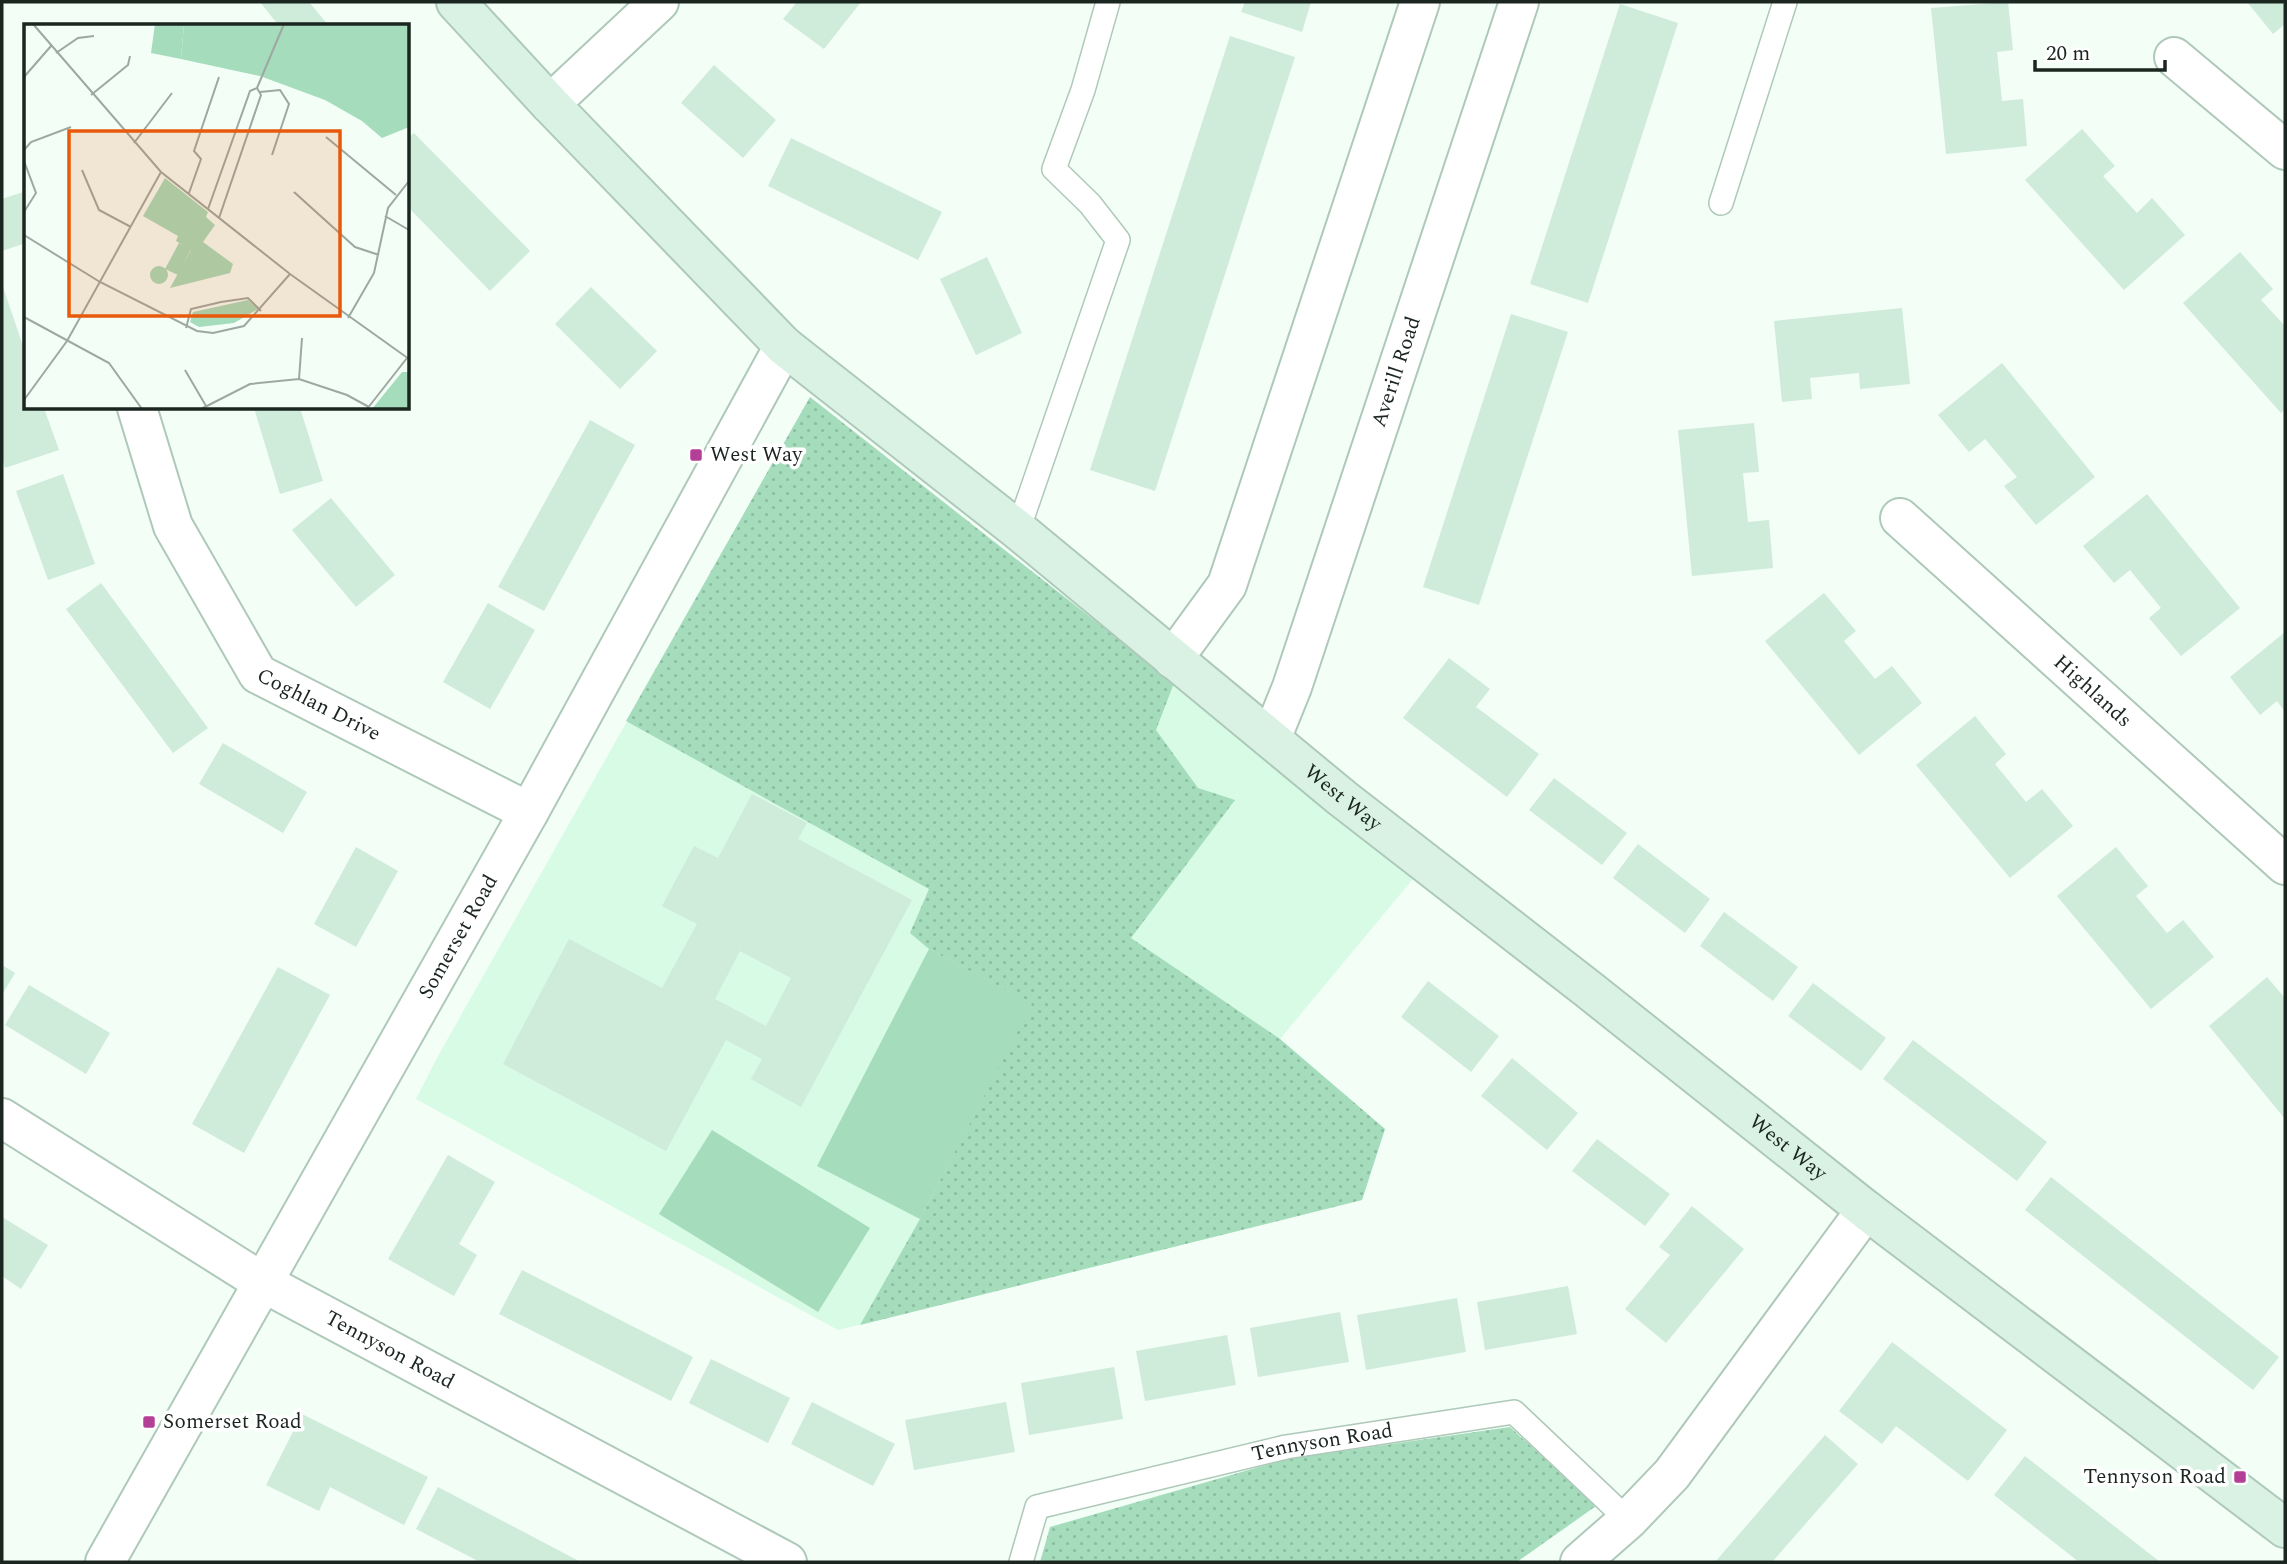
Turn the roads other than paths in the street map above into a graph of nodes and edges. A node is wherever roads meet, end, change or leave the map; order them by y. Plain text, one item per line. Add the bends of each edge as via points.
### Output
1 (456, 2) edge
2 (659, 2) edge
3 (1108, 2) edge
4 (1420, 2) edge
5 (1519, 2) edge
6 (1785, 2) edge
7 (2174, 57) dead end
8 (550, 104) junction
9 (2285, 150) edge
10 (1721, 203) dead end
11 (784, 346) junction
12 (138, 410) edge
13 (1900, 518) dead end
14 (1018, 530) junction
15 (1173, 659) junction
16 (1271, 740) junction
17 (529, 812) junction
18 (2285, 865) edge
19 (2, 1118) edge
20 (1866, 1210) junction
21 (262, 1282) junction
22 (1628, 1520) junction
23 (2285, 1528) edge
24 (105, 1562) edge
25 (787, 1562) edge
26 (1021, 1562) edge
27 (1580, 1562) edge

1 - 8 street, West Way
2 - 8 street
3 - 14 lane via 1054,169 1118,240
4 - 15 street via 1227,585
5 - 16 street, Averill Road
6 - 10 lane
7 - 9 street
8 - 11 street, West Way
11 - 14 street, West Way
11 - 17 street, Somerset Road
12 - 17 street, Coghlan Drive via 173,526 258,674
13 - 18 street, Highlands
14 - 15 street, West Way
15 - 16 street, West Way
16 - 20 street, West Way
17 - 21 street, Somerset Road
19 - 21 street, Tennyson Road
20 - 22 street via 1672,1474
20 - 23 street, West Way
21 - 24 street, Somerset Road
21 - 25 street, Tennyson Road
22 - 26 lane, Tennyson Road via 1514,1412 1286,1447 1037,1507
22 - 27 street

